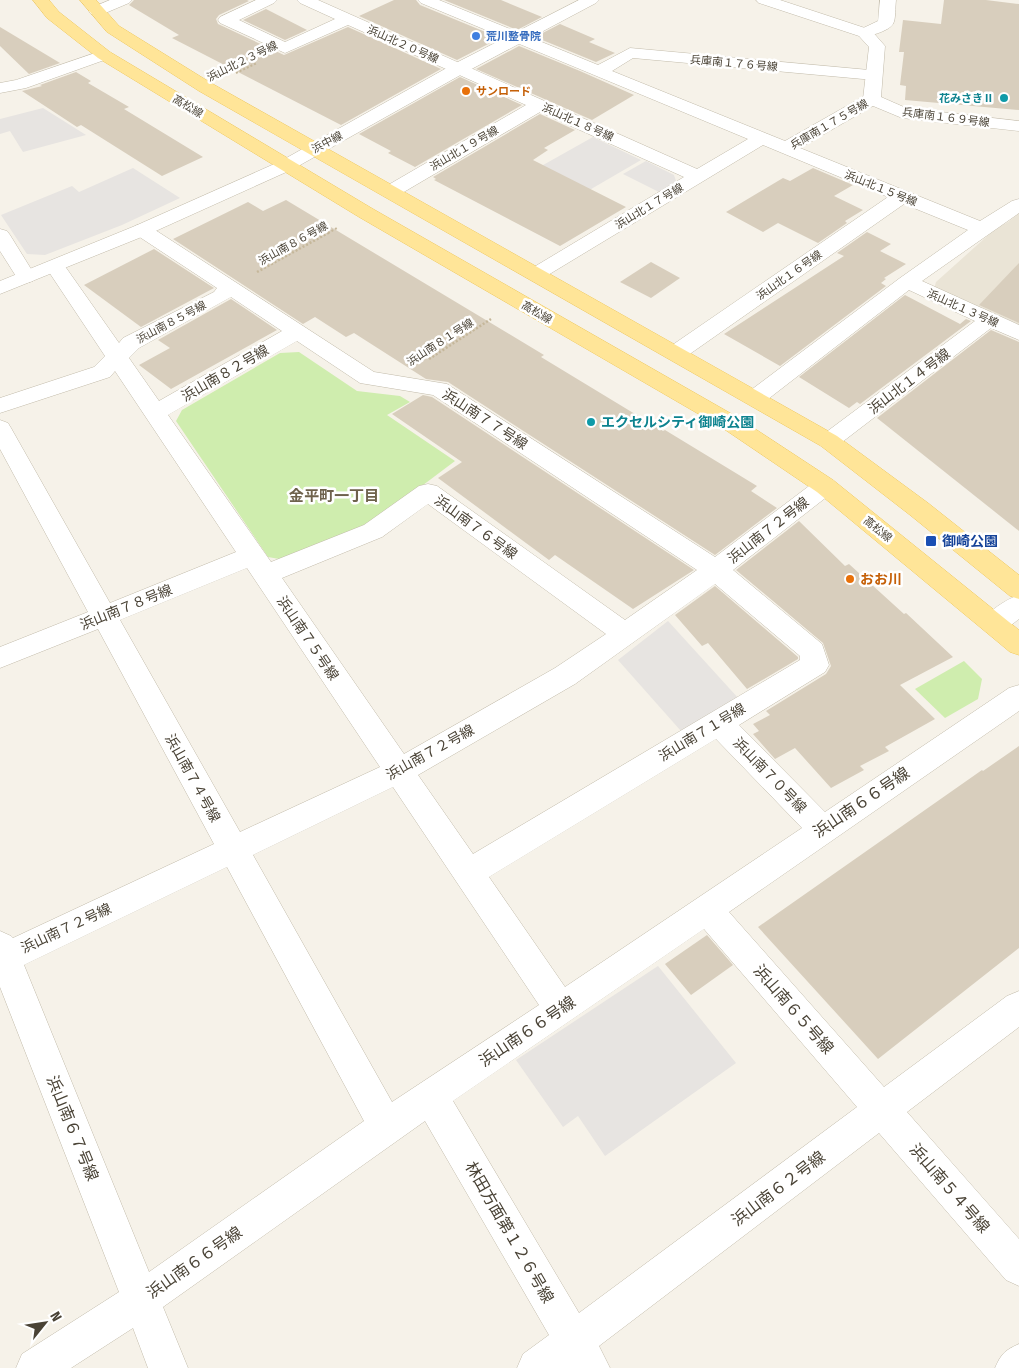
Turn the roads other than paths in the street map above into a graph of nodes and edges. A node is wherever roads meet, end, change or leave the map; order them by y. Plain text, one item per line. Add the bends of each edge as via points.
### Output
1 (41, 0) edge
2 (124, 0) edge
3 (269, 0) edge
4 (305, 0) edge
5 (426, 0) edge
6 (591, 0) edge
7 (764, 0) edge
8 (888, 0) edge
9 (92, 5) edge
10 (348, 20) junction
11 (865, 33) junction
12 (518, 38) junction
13 (104, 55) junction
14 (458, 69) junction
15 (599, 71) junction
16 (874, 75) junction
17 (0, 88) edge
18 (872, 99) junction
19 (539, 105) junction
20 (1019, 126) edge
21 (762, 138) junction
22 (786, 148) junction
23 (314, 149) junction
24 (287, 165) junction
25 (697, 176) junction
26 (390, 192) junction
27 (902, 196) junction
28 (1019, 206) edge
29 (982, 229) junction
30 (142, 230) junction
31 (0, 235) edge
32 (55, 266) junction
33 (536, 274) junction
34 (26, 277) junction
35 (907, 282) junction
36 (0, 288) edge
37 (228, 288) junction
38 (989, 320) junction
39 (296, 332) junction
40 (1019, 334) edge
41 (676, 353) junction
42 (117, 358) junction
43 (755, 398) junction
44 (0, 406) edge
45 (154, 413) junction
46 (0, 428) edge
47 (829, 442) junction
48 (825, 486) junction
49 (259, 565) junction
50 (716, 570) junction
51 (1019, 588) edge
52 (1019, 605) edge
53 (104, 616) junction
54 (994, 624) junction
55 (624, 633) junction
56 (1019, 645) edge
57 (0, 658) edge
58 (1019, 696) edge
59 (718, 722) junction
60 (399, 771) junction
61 (822, 829) junction
62 (233, 849) junction
63 (469, 873) junction
64 (706, 909) junction
65 (2, 954) edge
66 (1019, 1007) edge
67 (561, 1009) junction
68 (430, 1096) junction
69 (882, 1109) junction
70 (387, 1127) junction
71 (1019, 1267) edge
72 (141, 1300) junction
73 (582, 1354) edge
74 (1019, 1364) edge
75 (36, 1368) edge
76 (168, 1368) edge
77 (537, 1368) edge
78 (1015, 1368) edge

1 - 13 main road, 高松線 via 53,15
2 - 9 street
3 - 10 street via 226,20 285,48
4 - 10 street, 浜山北２０号線
5 - 12 street, 浜山北１５号線
6 - 12 street, 浜中線
7 - 11 street
8 - 11 street via 886,23
9 - 23 main road, 高松線 via 113,29 205,87
10 - 14 street, 浜山北２０号線
11 - 16 street via 877,46
12 - 14 street, 浜中線
12 - 15 street, 浜山北１５号線
13 - 17 street
13 - 24 main road, 高松線
14 - 19 street, 浜山北１８号線
14 - 23 street, 浜中線
15 - 16 street, 兵庫南１７６号線 via 630,54
15 - 21 street, 浜山北１５号線
16 - 18 street
18 - 20 street, 兵庫南１６９号線 via 902,113
18 - 22 street, 兵庫南１７５号線
19 - 25 street, 浜山北１８号線
19 - 26 street, 浜山北１９号線
21 - 22 street, 浜山北１５号線
21 - 25 street, 浜山北１７号線
22 - 27 street, 浜山北１５号線
23 - 24 street, 浜中線
23 - 26 main road, 高松線
24 - 30 street, 浜中線
24 - 48 main road, 高松線 via 729,422
25 - 33 street, 浜山北１７号線
26 - 33 main road, 高松線
27 - 29 street, 浜山北１５号線
27 - 41 street, 浜山北１６号線
28 - 29 street
29 - 35 street
30 - 32 street, 浜中線
30 - 37 street, 浜山南７７号線
31 - 34 street
32 - 34 street, 浜中線
32 - 42 street, 浜山南７５号線
33 - 41 main road, 高松線
34 - 36 street
35 - 38 street, 浜山北１３号線
35 - 43 street
37 - 39 street, 浜山南７７号線
37 - 42 street, 浜山南８５号線 via 220,296 131,343
38 - 40 street, 浜山北１３号線
38 - 47 street, 浜山北１４号線
39 - 45 street, 浜山南８２号線
39 - 50 street, 浜山南７７号線 via 368,378 439,389
41 - 43 main road, 高松線
42 - 44 street, 浜山南８５号線 via 102,372
42 - 45 street, 浜山南７５号線
43 - 47 main road, 高松線
45 - 49 street, 浜山南７５号線
46 - 53 street, 浜山南７４号線
47 - 51 main road, 高松線
48 - 50 street, 浜山南７２号線
48 - 54 main road, 高松線
49 - 53 street, 浜山南７８号線
49 - 55 street, 浜山南７６号線 via 373,530 428,492
49 - 60 street, 浜山南７５号線
50 - 55 street, 浜山南７２号線
50 - 59 street, 浜山南７１号線 via 812,651 815,665
52 - 54 street
53 - 57 street, 浜山南７８号線
53 - 62 street, 浜山南７４号線
54 - 56 main road, 高松線
55 - 60 street, 浜山南７２号線 via 565,676
58 - 61 street, 浜山南６６号線
59 - 61 street, 浜山南７０号線
59 - 63 street, 浜山南７１号線
60 - 62 street, 浜山南７２号線
60 - 63 street, 浜山南７５号線
61 - 64 street, 浜山南６６号線
62 - 65 street, 浜山南７２号線
62 - 70 street, 浜山南７４号線
63 - 67 street, 浜山南７５号線
64 - 67 street, 浜山南６６号線
64 - 69 street, 浜山南６５号線
65 - 72 street, 浜山南６７号線
66 - 69 street, 浜山南６２号線
67 - 68 street, 浜山南６６号線
68 - 70 street, 浜山南６６号線
68 - 73 street, 林田方面第１２６号線
69 - 71 street, 浜山南５４号線
69 - 73 street, 浜山南６２号線
70 - 72 street, 浜山南６６号線
72 - 75 street, 浜山南６６号線
72 - 76 street, 浜山南６７号線
73 - 77 street, 浜山南６２号線
74 - 78 street

